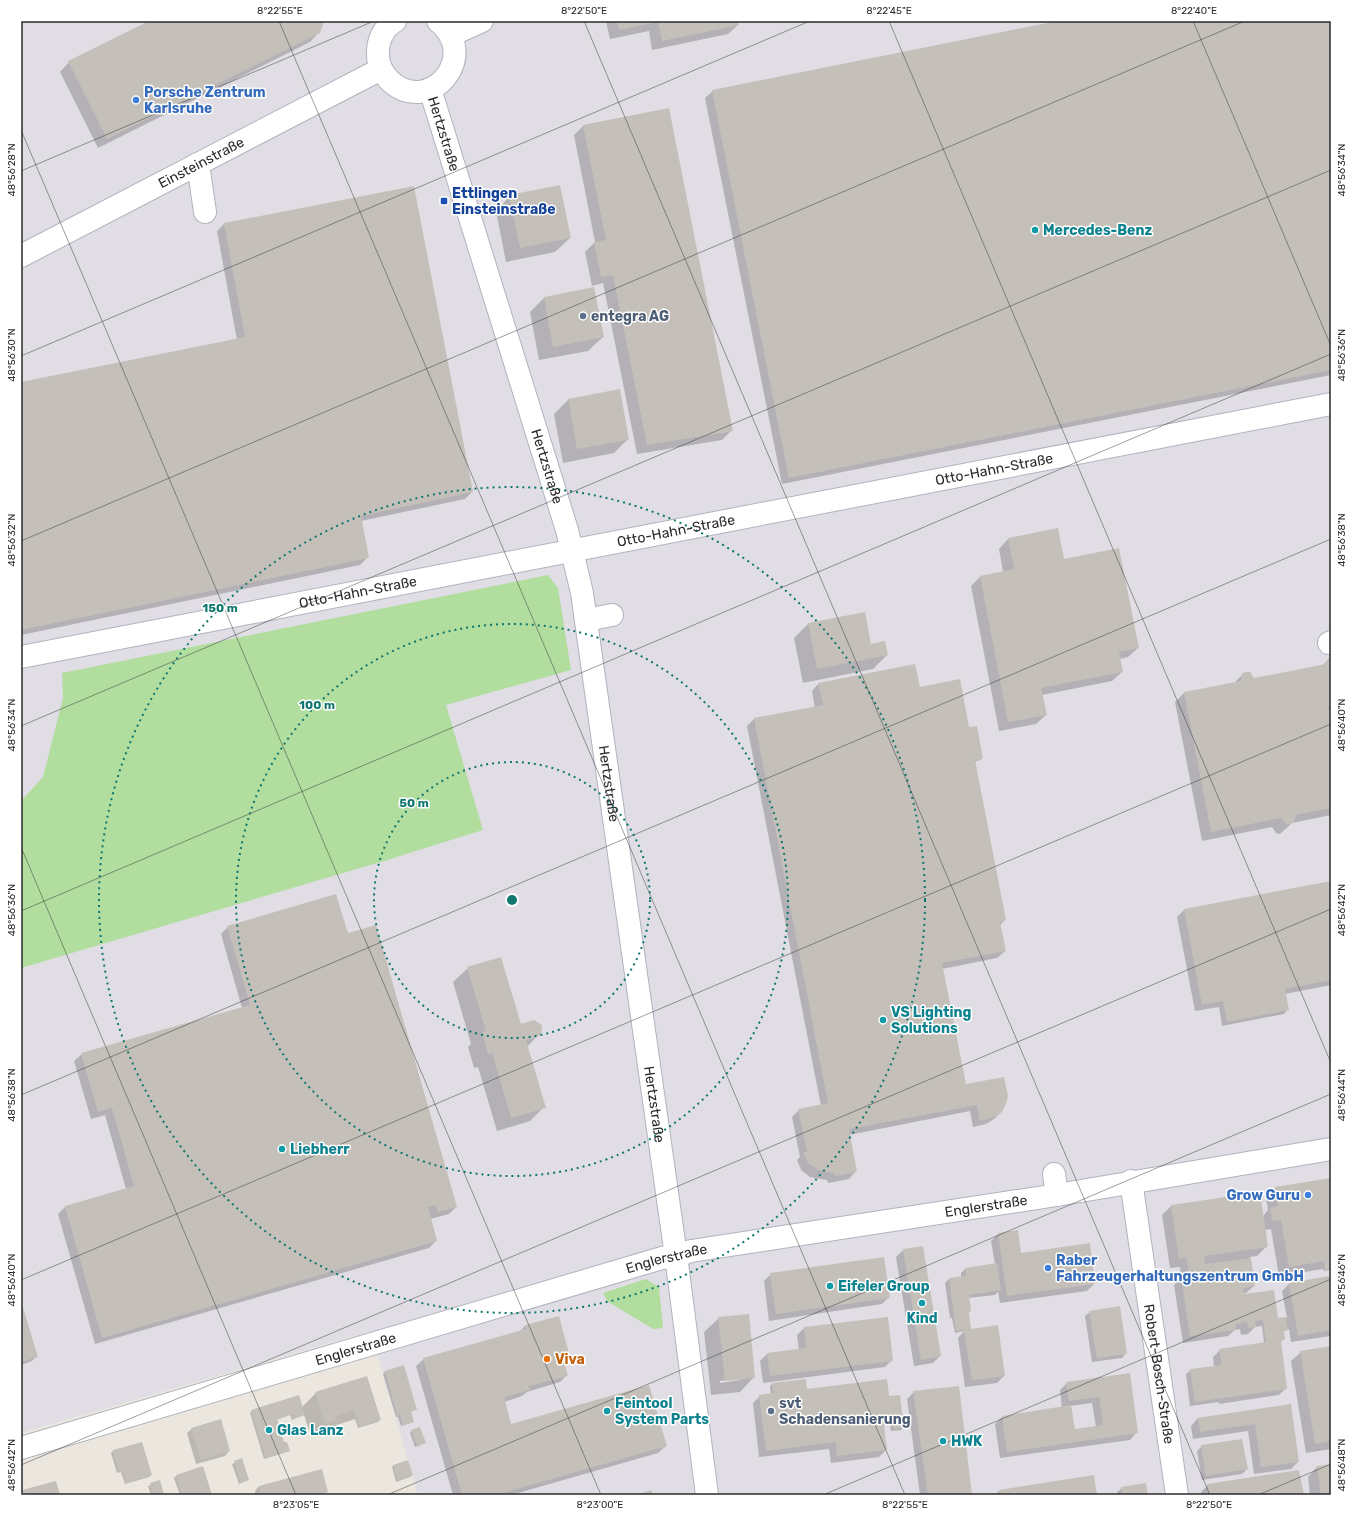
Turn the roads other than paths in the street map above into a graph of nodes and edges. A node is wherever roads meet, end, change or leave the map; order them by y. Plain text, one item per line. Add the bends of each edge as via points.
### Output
1 (395, 21) edge
2 (482, 21) edge
3 (445, 28) edge
4 (381, 69) junction
5 (430, 89) junction
6 (198, 164) junction
7 (205, 212) dead end
8 (21, 256) edge
9 (1331, 404) edge
10 (572, 551) junction
11 (612, 615) dead end
12 (586, 620) junction
13 (21, 657) edge
14 (1331, 1149) edge
15 (1131, 1182) junction
16 (676, 1256) junction
17 (21, 1448) edge
18 (707, 1495) edge
19 (1177, 1495) edge

1 - 4 street via 384,32 379,44
2 - 3 street
3 - 5 street via 455,48 454,61 450,73 441,83
4 - 5 street via 396,86 418,92
4 - 6 street, Einsteinstraße
5 - 10 street, Hertzstraße
6 - 7 street
6 - 8 street, Einsteinstraße
9 - 10 street, Otto-Hahn-Straße
10 - 12 street, Hertzstraße
10 - 13 street, Otto-Hahn-Straße
11 - 12 street
12 - 16 street, Hertzstraße
14 - 15 street, Englerstraße
15 - 16 street, Englerstraße via 1056,1184 691,1251
15 - 19 street, Robert-Bosch-Straße
16 - 17 street, Englerstraße via 641,1264
16 - 18 street, Hertzstraße

